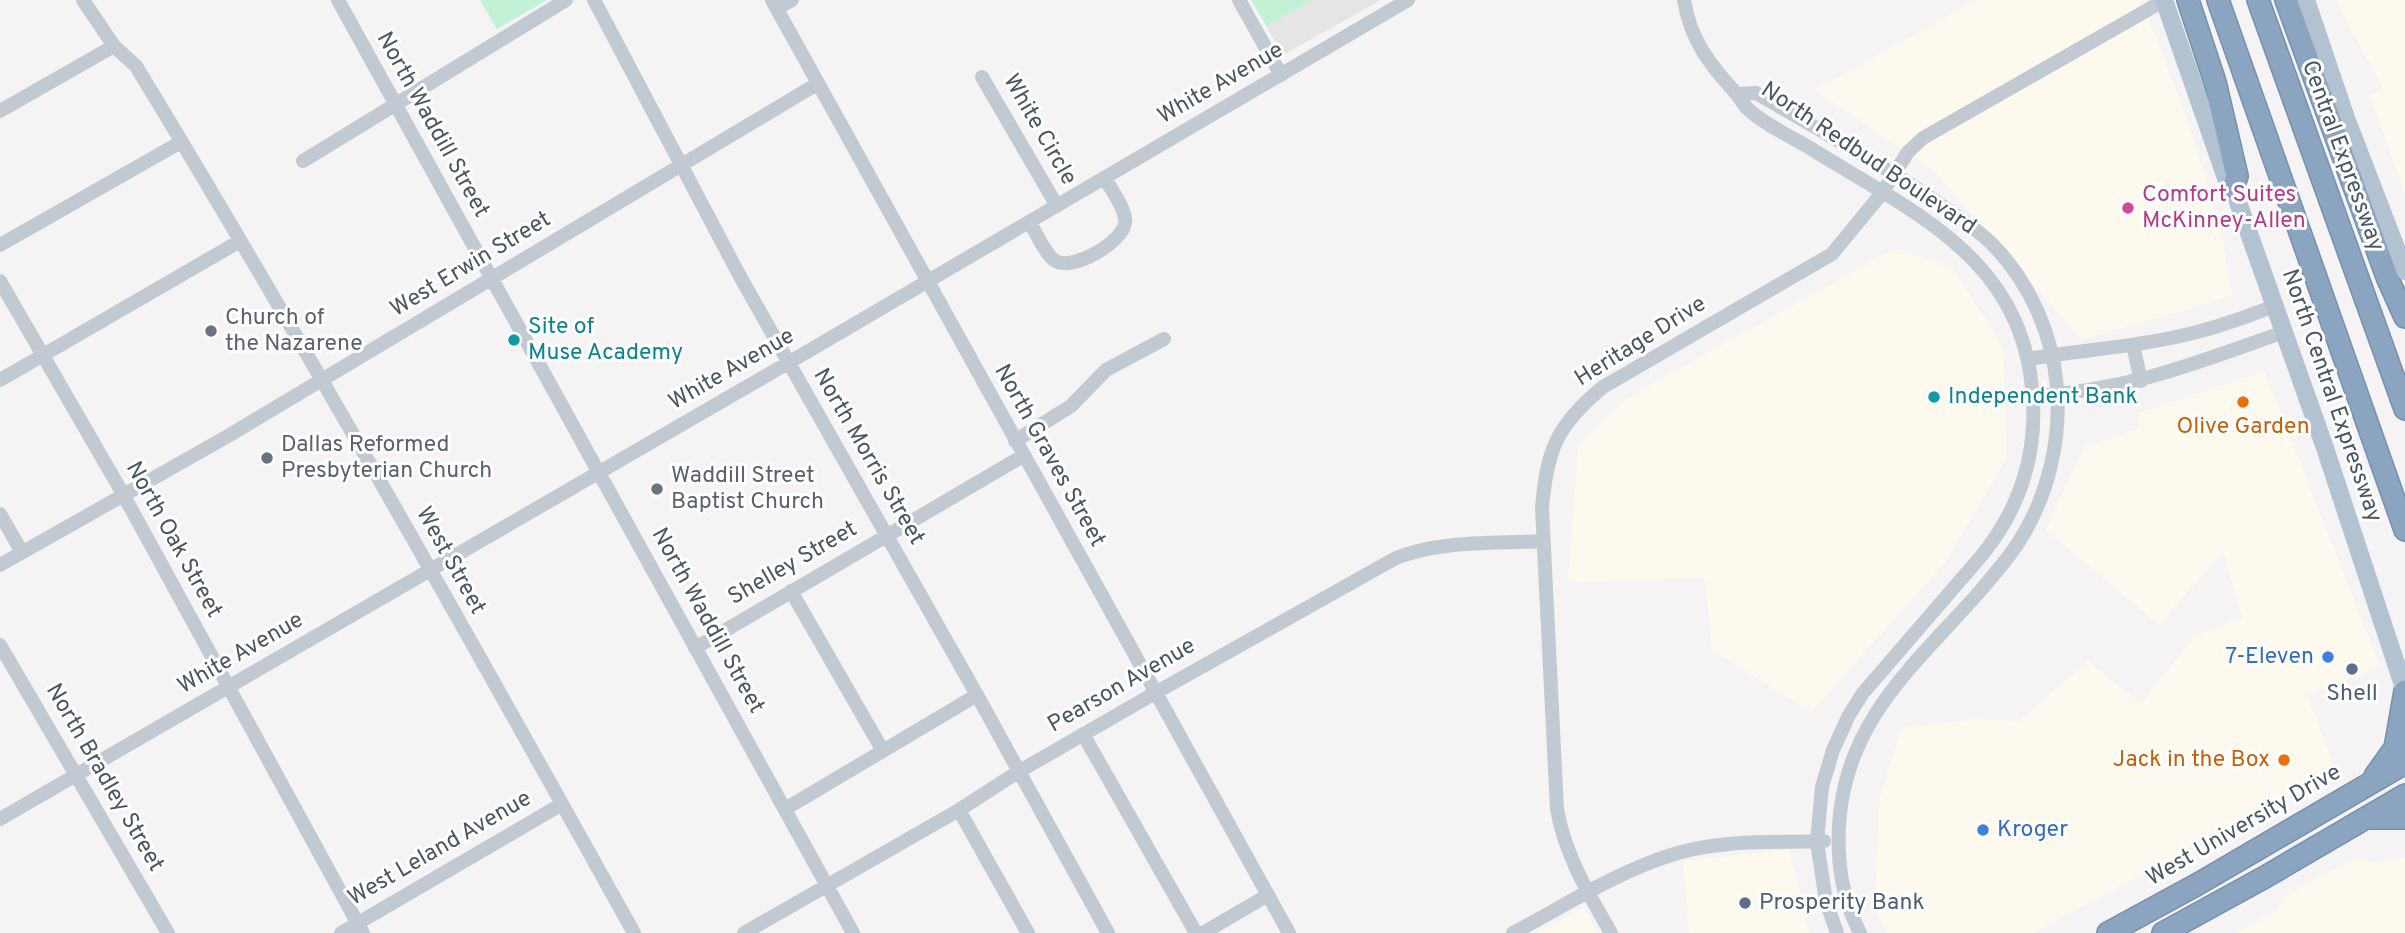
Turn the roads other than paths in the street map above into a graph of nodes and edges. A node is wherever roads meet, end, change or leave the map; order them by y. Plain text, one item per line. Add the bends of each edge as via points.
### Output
1 (83, 0) edge
2 (338, 0) edge
3 (566, 0) edge
4 (594, 0) edge
5 (792, 0) edge
6 (1239, 0) edge
7 (1408, 0) edge
8 (1684, 0) edge
9 (2165, 0) edge
10 (2188, 0) edge
11 (2218, 0) edge
12 (2258, 0) edge
13 (2286, 0) edge
14 (2306, 0) edge
15 (775, 4) edge
16 (114, 46) junction
17 (1281, 75) junction
18 (982, 77) dead end
19 (817, 84) junction
20 (1737, 93) junction
21 (395, 106) junction
22 (0, 111) edge
23 (181, 142) junction
24 (303, 161) dead end
25 (682, 165) junction
26 (1894, 173) junction
27 (1105, 178) junction
28 (2233, 188) junction
29 (1882, 193) junction
30 (1057, 206) junction
31 (1030, 223) junction
32 (240, 241) junction
33 (0, 245) edge
34 (2405, 271) edge
35 (492, 278) junction
36 (0, 281) edge
37 (927, 282) junction
38 (2274, 306) junction
39 (2405, 317) edge
40 (2284, 332) junction
41 (1164, 339) dead end
42 (2133, 345) junction
43 (2053, 355) junction
44 (42, 356) junction
45 (2028, 359) junction
46 (788, 363) junction
47 (0, 380) edge
48 (321, 380) junction
49 (2141, 381) junction
50 (2057, 394) junction
51 (2032, 396) junction
52 (2405, 409) edge
53 (1015, 441) junction
54 (1024, 456) junction
55 (600, 473) junction
56 (123, 494) junction
57 (0, 514) edge
58 (2405, 530) edge
59 (886, 536) junction
60 (1543, 541) junction
61 (22, 552) junction
62 (0, 565) edge
63 (430, 571) junction
64 (791, 592) junction
65 (0, 645) edge
66 (695, 648) junction
67 (228, 688) junction
68 (2405, 691) edge
69 (1155, 693) junction
70 (977, 695) junction
71 (1083, 734) junction
72 (883, 751) junction
73 (2405, 762) edge
74 (1018, 772) junction
75 (76, 777) junction
76 (2367, 785) junction
77 (2405, 795) edge
78 (562, 804) junction
79 (785, 808) junction
80 (958, 810) junction
81 (2366, 818) junction
82 (2405, 818) edge
83 (0, 819) edge
84 (1838, 841) junction
85 (1818, 842) junction
86 (827, 886) junction
87 (1588, 893) junction
88 (1268, 895) junction
89 (360, 928) edge
90 (168, 933) edge
91 (341, 933) edge
92 (634, 933) edge
93 (744, 933) edge
94 (853, 933) edge
95 (1028, 933) edge
96 (1108, 933) edge
97 (1196, 933) edge
98 (1203, 933) edge
99 (1289, 933) edge
100 (1513, 933) edge
101 (1611, 933) edge
102 (1837, 933) edge
103 (1860, 933) edge
104 (2108, 933) edge
105 (2163, 933) edge

1 - 16 street, West Street
2 - 21 street, North Waddill Street
3 - 21 street
4 - 25 street, North Morris Street
5 - 15 street
6 - 17 street
7 - 17 street, White Avenue
8 - 20 street, North Redbud Boulevard via 1699,46
9 - 26 street, Heritage Drive via 1923,138
9 - 28 main road, North Central Expressway
10 - 28 highway via 2215,82 2237,176
11 - 58 highway
12 - 52 highway, Central Expressway
13 - 39 highway
14 - 34 main road
15 - 19 street, North Graves Street
16 - 22 street
16 - 23 street, West Street via 136,66
17 - 27 street, White Avenue
18 - 30 street, White Circle
19 - 25 street, West Erwin Street
19 - 37 street, North Graves Street
20 - 26 street, North Redbud Boulevard via 1756,93
20 - 29 street, North Redbud Boulevard via 1748,109
21 - 24 street
21 - 35 street, North Waddill Street
23 - 32 street, West Street
23 - 33 street
25 - 35 street, West Erwin Street
25 - 46 street, North Morris Street
26 - 29 street, Heritage Drive
26 - 43 street, North Redbud Boulevard via 1973,227 2007,261 2035,306
27 - 30 street, White Avenue
27 - 31 street via 1125,216 1121,233 1106,247 1061,264
28 - 38 main road, North Central Expressway
29 - 45 street, North Redbud Boulevard via 1949,236 1981,267 2004,301
29 - 60 street, Heritage Drive via 1824,260 1585,401 1563,427 1548,461
30 - 31 street, White Avenue
31 - 37 street, White Avenue
32 - 44 street
32 - 48 street, West Street
35 - 48 street, West Erwin Street
35 - 55 street, North Waddill Street
36 - 44 street, North Oak Street
37 - 46 street, White Avenue
37 - 53 street, North Graves Street
38 - 40 main road, North Central Expressway
38 - 42 street via 2207,330
40 - 49 street
40 - 68 main road, North Central Expressway
41 - 53 street via 1106,370 1071,406
42 - 43 street
42 - 49 street
43 - 45 street
43 - 50 street, North Redbud Boulevard
44 - 47 street
44 - 56 street, North Oak Street
45 - 51 street, North Redbud Boulevard
46 - 55 street, White Avenue
46 - 59 street, North Morris Street
48 - 56 street, West Erwin Street
48 - 63 street, West Street
49 - 50 street
50 - 51 street
50 - 84 street, North Redbud Boulevard via 2053,459 2028,526 2005,562 1894,688 1865,728 1844,785
51 - 85 street, North Redbud Boulevard via 2031,449 2011,512 1983,554 1855,704 1827,768
53 - 54 street, North Graves Street
54 - 59 street, Shelley Street
54 - 69 street, North Graves Street
55 - 63 street, White Avenue
55 - 66 street, North Waddill Street
56 - 61 street, West Erwin Street
56 - 67 street, North Oak Street
57 - 61 street
59 - 64 street, Shelley Street
59 - 70 street, North Morris Street
60 - 69 street, Pearson Avenue via 1410,552
60 - 87 street, Heritage Drive via 1557,809 1564,842
61 - 62 street, West Erwin Street
63 - 67 street, White Avenue
63 - 78 street, West Street
64 - 66 street, Shelley Street
64 - 72 street
65 - 75 street, North Bradley Street
66 - 79 street, North Waddill Street
67 - 75 street, White Avenue
67 - 89 street, North Oak Street
68 - 76 highway via 2395,748
69 - 71 street, Pearson Avenue
69 - 88 street, North Graves Street
70 - 72 street
70 - 74 street, North Morris Street
71 - 74 street, Pearson Avenue
71 - 97 street
72 - 79 street
73 - 76 highway, West University Drive
74 - 80 street, Pearson Avenue
74 - 96 street, North Morris Street
75 - 83 street, White Avenue
75 - 90 street, North Bradley Street
76 - 104 highway, West University Drive
77 - 81 highway
78 - 89 street, West Leland Avenue
78 - 92 street, West Street
79 - 86 street, North Waddill Street
80 - 86 street, Pearson Avenue
80 - 95 street
81 - 82 highway
81 - 105 highway
84 - 85 street
84 - 103 street, North Redbud Boulevard via 1848,909
85 - 87 street via 1707,847 1672,855
85 - 102 street, North Redbud Boulevard via 1826,901
86 - 93 street, Pearson Avenue
86 - 94 street, North Waddill Street
87 - 100 street
87 - 101 street, Heritage Drive
88 - 98 street
88 - 99 street, North Graves Street
89 - 91 street, West Leland Avenue

